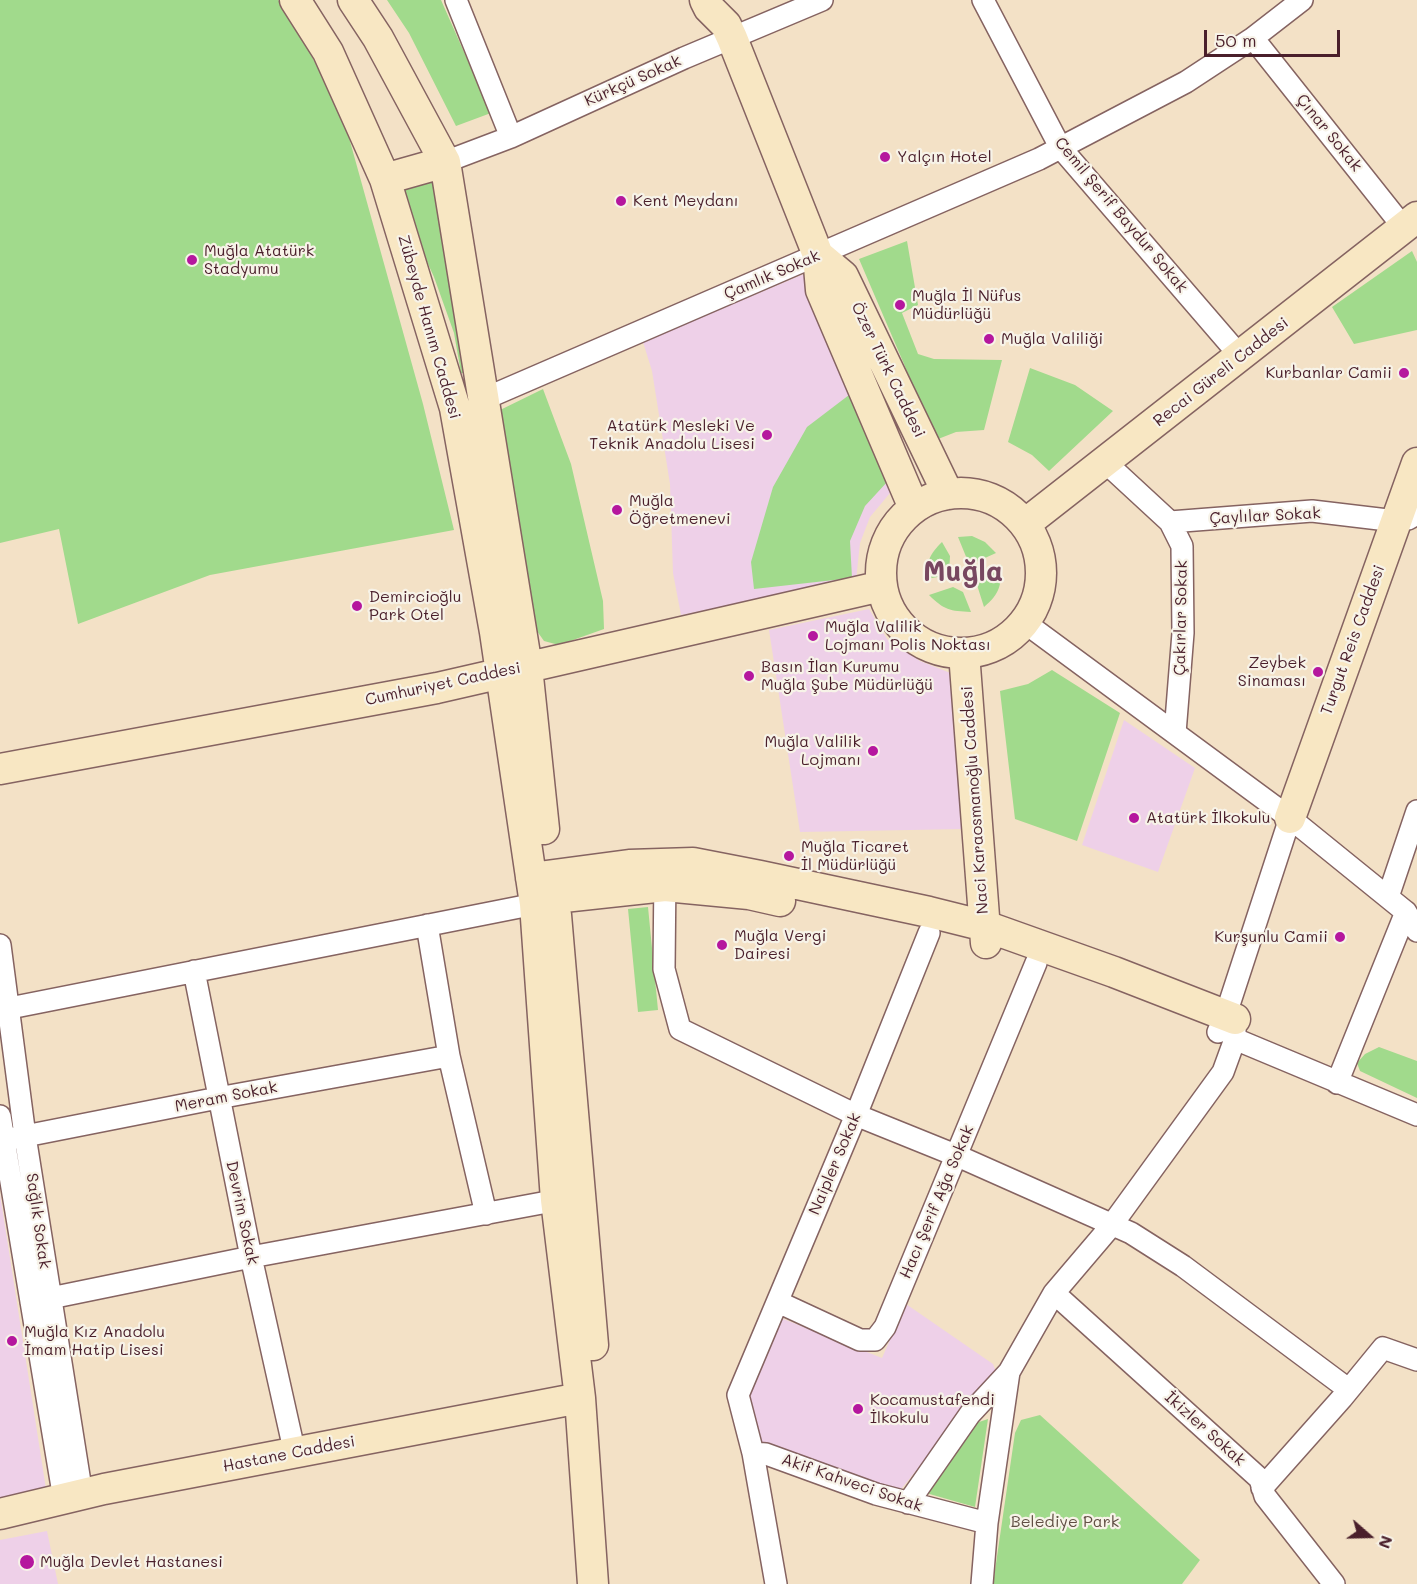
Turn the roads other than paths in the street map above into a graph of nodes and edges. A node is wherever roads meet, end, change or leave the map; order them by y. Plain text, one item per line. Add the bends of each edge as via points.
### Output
1 (296, 0) edge
2 (353, 0) edge
3 (456, 0) edge
4 (705, 0) edge
5 (822, 0) edge
6 (983, 0) edge
7 (1302, 0) edge
8 (727, 21) edge
9 (1253, 38) junction
10 (511, 136) junction
11 (1060, 147) junction
12 (445, 162) junction
13 (385, 179) junction
14 (1413, 227) edge
15 (818, 255) junction
16 (1241, 357) junction
17 (484, 399) junction
18 (455, 408) junction
19 (1106, 462) junction
20 (1417, 463) edge
21 (948, 494) junction
22 (914, 508) junction
23 (1407, 518) edge
24 (1170, 522) junction
25 (1025, 524) junction
26 (882, 586) junction
27 (1024, 622) junction
28 (964, 652) junction
29 (514, 670) junction
30 (1175, 733) junction
31 (0, 769) edge
32 (1417, 811) edge
33 (1290, 818) junction
34 (665, 875) junction
35 (542, 889) junction
36 (1388, 897) junction
37 (1406, 912) junction
38 (427, 925) junction
39 (1417, 931) edge
40 (929, 933) junction
41 (986, 936) junction
42 (0, 945) edge
43 (1036, 963) junction
44 (194, 971) junction
45 (4, 1009) edge
46 (1228, 1026) junction
47 (449, 1056) junction
48 (1337, 1083) junction
49 (218, 1098) junction
50 (856, 1115) junction
51 (1417, 1115) edge
52 (0, 1116) edge
53 (26, 1136) junction
54 (2, 1141) edge
55 (957, 1155) junction
56 (568, 1198) junction
57 (486, 1214) junction
58 (1111, 1226) junction
59 (250, 1257) junction
60 (1054, 1293) junction
61 (40, 1300) junction
62 (778, 1302) junction
63 (1417, 1360) edge
64 (1009, 1372) junction
65 (1348, 1389) junction
66 (580, 1398) junction
67 (753, 1453) junction
68 (295, 1454) junction
69 (1262, 1488) junction
70 (73, 1497) junction
71 (908, 1503) junction
72 (0, 1514) edge
73 (987, 1523) junction
74 (593, 1584) edge
75 (614, 1584) edge
76 (776, 1584) edge
77 (982, 1584) edge
78 (1334, 1584) edge

1 - 13 main road, Zübeyde Hanım Caddesi via 328,52
2 - 12 main road, Zübeyde Hanım Caddesi
3 - 10 street
4 - 8 main road, Özer Türk Caddesi via 709,8
5 - 8 street, Kürkçü Sokak
6 - 11 street, Cemil Şerif Baydur Sokak
7 - 9 street, Çamlık Sokak
8 - 10 street, Kürkçü Sokak
8 - 15 main road, Özer Türk Caddesi
9 - 11 street, Çamlık Sokak via 1186,82
9 - 14 street, Çınar Sokak
10 - 12 street, Kürkçü Sokak
11 - 15 street, Çamlık Sokak
11 - 16 street, Cemil Şerif Baydur Sokak
12 - 13 main road
12 - 17 main road, Zübeyde Hanım Caddesi
13 - 18 main road, Zübeyde Hanım Caddesi
14 - 16 main road, Recai Güreli Caddesi
15 - 17 street, Çamlık Sokak
15 - 21 main road, Özer Türk Caddesi via 843,276
15 - 22 main road, Özer Türk Caddesi via 820,290
16 - 19 main road, Recai Güreli Caddesi
17 - 18 main road
17 - 29 main road, Zübeyde Hanım Caddesi
18 - 29 main road, Zübeyde Hanım Caddesi
19 - 24 street, Çakırlar Sokak
19 - 25 main road, Recai Güreli Caddesi
20 - 23 main road, Turgut Reis Caddesi
21 - 22 main road
21 - 25 main road via 991,498
22 - 26 main road via 896,527 884,551
23 - 24 street, Çaylılar Sokak via 1312,511
23 - 33 main road, Turgut Reis Caddesi
24 - 30 street, Çakırlar Sokak via 1182,546 1183,633
25 - 27 main road via 1040,563 1040,584
26 - 28 main road via 897,621 910,635 936,648
26 - 29 main road, Cumhuriyet Caddesi
27 - 28 main road via 997,644
27 - 30 street
28 - 41 main road, Naci Karaosmanoğlu Caddesi
29 - 31 main road, Cumhuriyet Caddesi via 437,688
29 - 35 main road
30 - 33 street
32 - 36 street
33 - 36 street
33 - 46 street
34 - 35 main road
34 - 40 main road
34 - 41 main road via 693,863 929,912
34 - 50 street via 664,969 680,1029
35 - 38 street
35 - 56 main road
36 - 37 street
37 - 39 street
37 - 48 street
38 - 44 street
38 - 47 street
40 - 41 main road
40 - 50 street, Naipler Sokak
41 - 43 main road
41 - 46 main road
42 - 45 street, Sağlık Sokak
43 - 46 main road
43 - 55 street, Hacı Şerif Ağa Sokak
44 - 45 street
44 - 49 street, Devrim Sokak
45 - 53 street, Sağlık Sokak
46 - 48 street
46 - 58 street via 1223,1072
47 - 49 street, Meram Sokak
47 - 57 street
48 - 51 street
49 - 53 street, Meram Sokak
49 - 59 street, Devrim Sokak
50 - 55 street
50 - 62 street, Naipler Sokak
52 - 54 street, Sağlık Sokak
53 - 54 street, Meram Sokak
53 - 61 street, Sağlık Sokak
54 - 61 street, Sağlık Sokak
55 - 58 street
55 - 62 street, Hacı Şerif Ağa Sokak via 885,1327 875,1340 860,1340
56 - 57 street
56 - 66 main road
56 - 75 main road
57 - 59 street
58 - 60 street
58 - 65 street via 1131,1233 1183,1266
59 - 61 street
59 - 68 street, Devrim Sokak
60 - 64 street
60 - 69 street, İkizler Sokak via 1260,1479
61 - 70 street, Sağlık Sokak
62 - 67 street, Naipler Sokak via 738,1395
63 - 65 street via 1383,1348
64 - 71 street via 970,1414
64 - 73 street
65 - 69 street
66 - 68 main road, Hastane Caddesi
66 - 74 main road
67 - 71 street, Akif Kahveci Sokak via 766,1454
67 - 76 street
68 - 70 main road, Hastane Caddesi
69 - 78 street, İkizler Sokak
70 - 72 main road, Hastane Caddesi
71 - 73 street, Akif Kahveci Sokak
73 - 77 street

